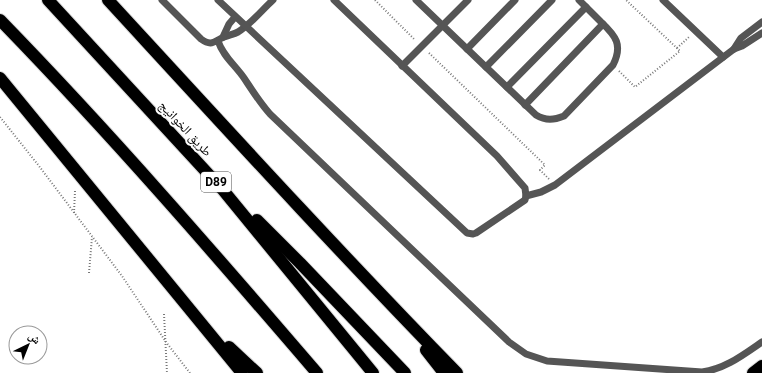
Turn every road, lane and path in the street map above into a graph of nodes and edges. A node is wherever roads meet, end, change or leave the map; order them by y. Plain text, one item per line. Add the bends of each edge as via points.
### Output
1 (48, 0) edge
2 (108, 0) edge
3 (162, 0) edge
4 (218, 0) edge
5 (273, 0) edge
6 (334, 0) edge
7 (375, 0) edge
8 (416, 0) edge
9 (468, 0) edge
10 (515, 0) edge
11 (552, 0) edge
12 (579, 0) edge
13 (626, 0) edge
14 (664, 0) edge
15 (586, 7) junction
16 (235, 17) junction
17 (0, 20) edge
18 (762, 22) edge
19 (603, 24) junction
20 (442, 25) junction
21 (245, 27) junction
22 (696, 31) junction
23 (762, 33) edge
24 (221, 39) junction
25 (422, 46) junction
26 (677, 48) junction
27 (467, 49) junction
28 (734, 49) junction
29 (723, 57) junction
30 (613, 65) junction
31 (402, 66) junction
32 (486, 67) junction
33 (0, 78) edge
34 (507, 87) junction
35 (525, 105) junction
36 (0, 117) edge
37 (554, 185) junction
38 (75, 190) dead end
39 (223, 190) junction
40 (526, 196) junction
41 (74, 213) junction
42 (92, 236) junction
43 (88, 273) dead end
44 (164, 314) dead end
45 (415, 330) junction
46 (210, 334) junction
47 (166, 342) junction
48 (762, 342) edge
49 (762, 366) edge
50 (167, 373) edge
51 (190, 373) edge
52 (242, 373) edge
53 (257, 373) edge
54 (317, 373) edge
55 (373, 373) edge
56 (405, 373) edge
57 (444, 373) edge
58 (457, 373) edge
59 (752, 373) edge

1 - 39 highway, طريق الخوانيج / D89
2 - 45 highway
3 - 24 lane via 201,39 210,43
4 - 16 lane
5 - 21 lane
6 - 31 lane
7 - 25 path
8 - 20 lane
9 - 20 lane
10 - 27 lane
11 - 32 lane
12 - 15 lane
13 - 26 path
14 - 22 lane
15 - 19 lane
15 - 34 lane
16 - 21 lane
16 - 24 lane
17 - 54 highway via 191,226
18 - 28 lane via 740,38
19 - 30 lane via 617,40 618,53
19 - 35 lane
20 - 25 lane
20 - 27 lane
21 - 24 lane
21 - 40 lane via 466,233 476,233 522,203
22 - 26 path
22 - 29 lane
23 - 28 lane
24 - 48 lane via 221,49 226,58 270,114 509,342 526,354 546,361 702,372 728,364
25 - 31 lane
25 - 37 path via 545,165 540,170
26 - 30 path via 680,52 635,87
27 - 32 lane
28 - 29 lane
29 - 37 lane
30 - 35 lane via 564,116 558,119 543,119
31 - 40 lane via 496,156 525,188
32 - 34 lane
33 - 46 highway
34 - 35 lane
36 - 41 path
37 - 40 lane
38 - 41 path
39 - 55 highway, طريق الخوانيج / D89
39 - 56 highway via 300,263
41 - 42 path
42 - 43 path
42 - 47 path
44 - 47 path
45 - 57 highway via 429,355
45 - 58 highway
46 - 52 highway
46 - 53 highway
47 - 50 path
47 - 51 path
49 - 59 highway

